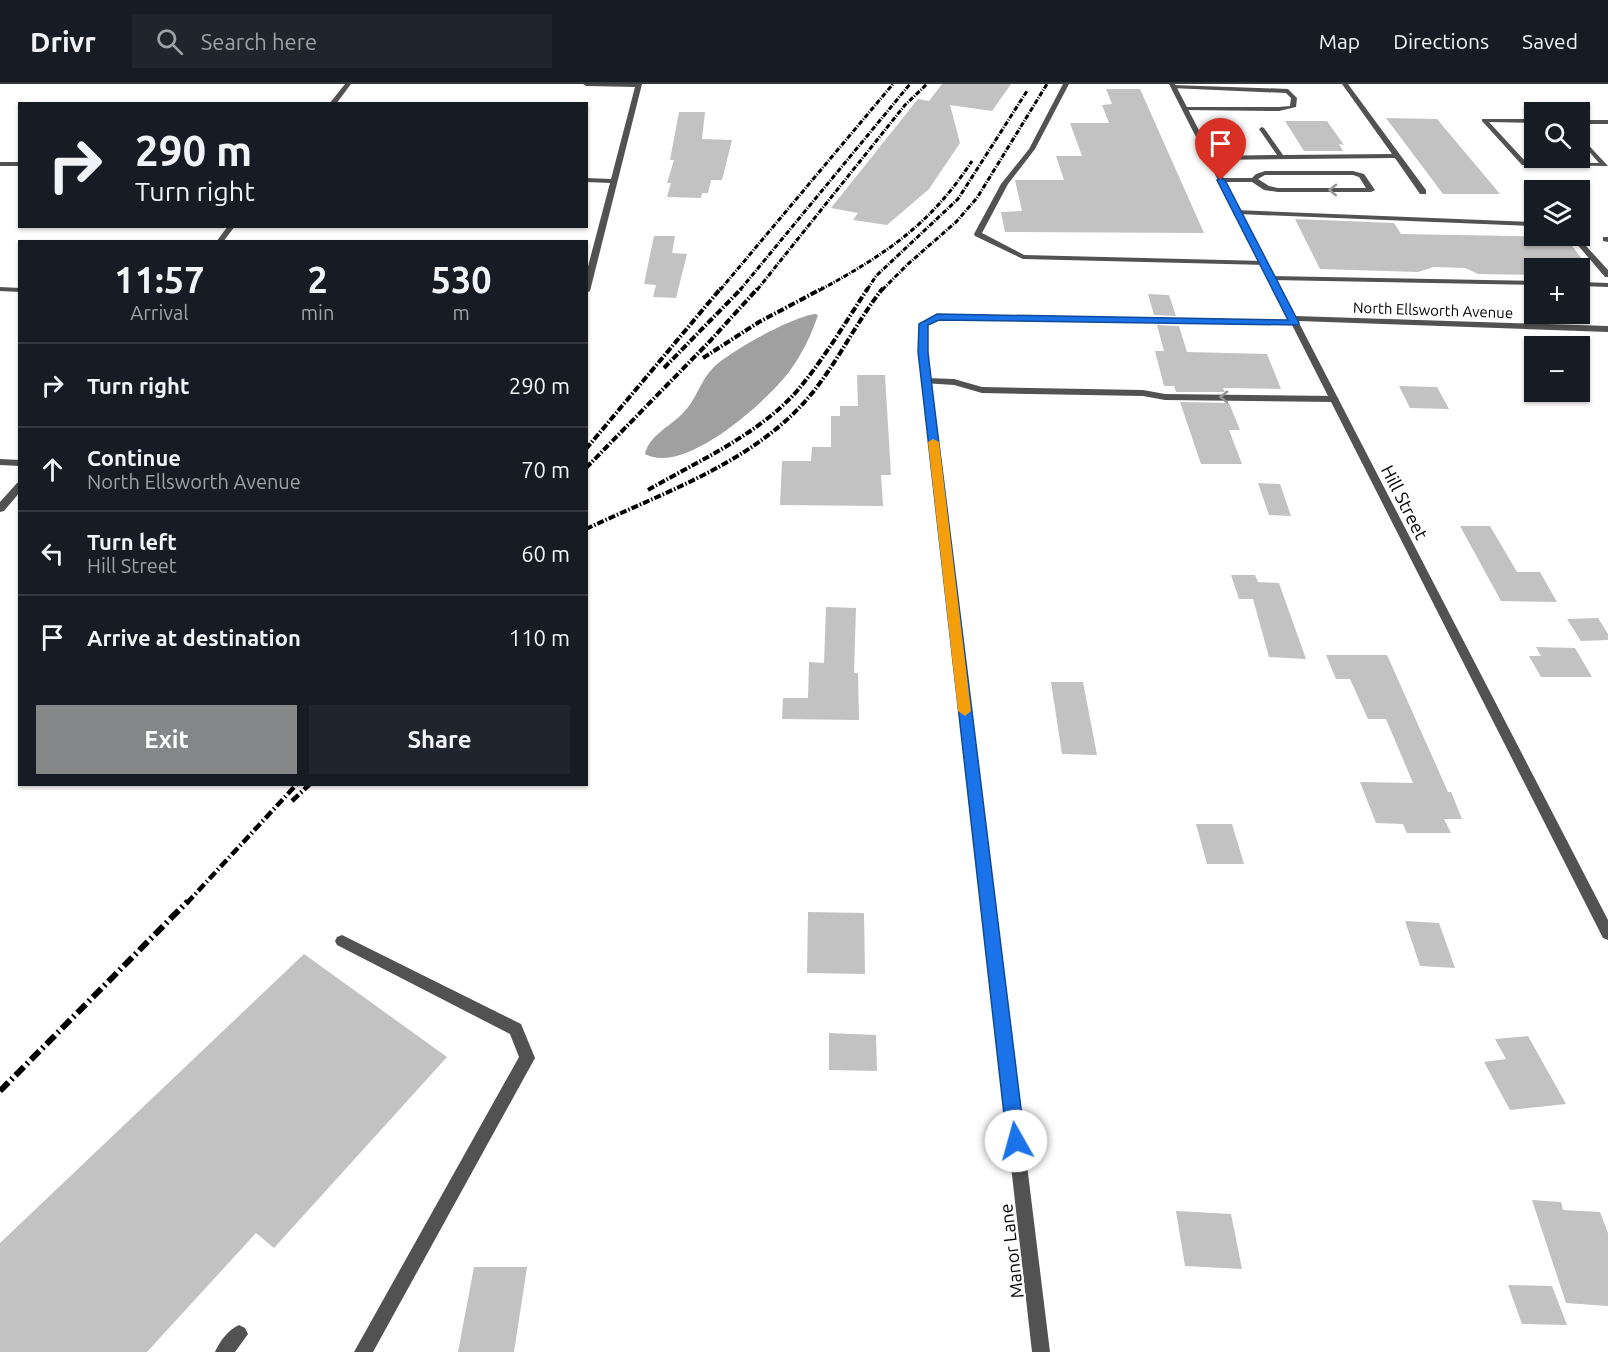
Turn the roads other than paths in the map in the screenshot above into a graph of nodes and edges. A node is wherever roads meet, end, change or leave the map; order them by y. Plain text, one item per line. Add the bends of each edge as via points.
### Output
1 (348, 84) edge
2 (586, 84) edge
3 (1066, 84) edge
4 (1345, 84) edge
5 (638, 85) edge
6 (1173, 86) edge
7 (334, 102) edge
8 (1184, 108) junction
9 (1524, 121) edge
10 (1590, 122) edge
11 (1608, 122) edge
12 (1262, 129) dead end
13 (1590, 149) edge
14 (1397, 156) junction
15 (1210, 158) junction
16 (1282, 158) junction
17 (0, 164) edge
18 (18, 164) edge
19 (1524, 164) edge
20 (1590, 165) edge
21 (588, 180) edge
22 (1221, 180) junction
23 (1254, 180) junction
24 (615, 181) junction
25 (1423, 192) dead end
26 (1238, 212) junction
27 (1524, 224) edge
28 (230, 228) edge
29 (221, 240) edge
30 (1582, 246) edge
31 (1264, 263) junction
32 (1608, 275) edge
33 (1272, 278) junction
34 (588, 283) edge
35 (1524, 283) edge
36 (1590, 284) edge
37 (1608, 285) edge
38 (0, 289) edge
39 (18, 290) edge
40 (1294, 321) junction
41 (924, 324) joint
42 (1608, 329) edge
43 (926, 381) junction
44 (1334, 399) junction
45 (0, 462) edge
46 (18, 463) edge
47 (18, 487) edge
48 (0, 509) edge
49 (1608, 934) edge
50 (342, 941) dead end
51 (239, 1334) dead end
52 (224, 1352) edge
53 (363, 1352) edge
54 (1041, 1352) edge

1 - 7 street
2 - 5 street
3 - 31 street via 1032,149 1005,184 978,234 1023,257
4 - 14 street
5 - 24 street
6 - 8 street, Hill Street
6 - 8 street via 1278,90 1294,98 1293,107 1279,109
8 - 15 street, Hill Street
9 - 19 street via 1484,120
10 - 11 street
12 - 16 street
13 - 20 street via 1605,165
14 - 16 street
14 - 25 street
15 - 16 street
15 - 22 street, Hill Street
17 - 18 street
21 - 24 street
22 - 23 street
22 - 26 street, Hill Street
23 -> 23 street via 1265,173 1353,173 1362,175 1371,190 1278,190
24 - 34 street
26 - 27 street
26 - 31 street, Hill Street
28 - 29 street
30 - 32 street
31 - 33 street, Hill Street
33 - 35 street
33 - 40 street, Hill Street
36 - 37 street
38 - 39 street
40 - 41 street, North Ellsworth Avenue via 937,317
40 - 42 street, North Ellsworth Avenue
40 - 44 street, Hill Street
41 - 43 street, Manor Lane
44 -> 43 street via 982,390 954,382
43 - 54 street, Manor Lane
44 - 49 street, Hill Street
45 - 46 street
47 - 48 street
50 - 53 street via 516,1029 527,1058
51 - 52 street

